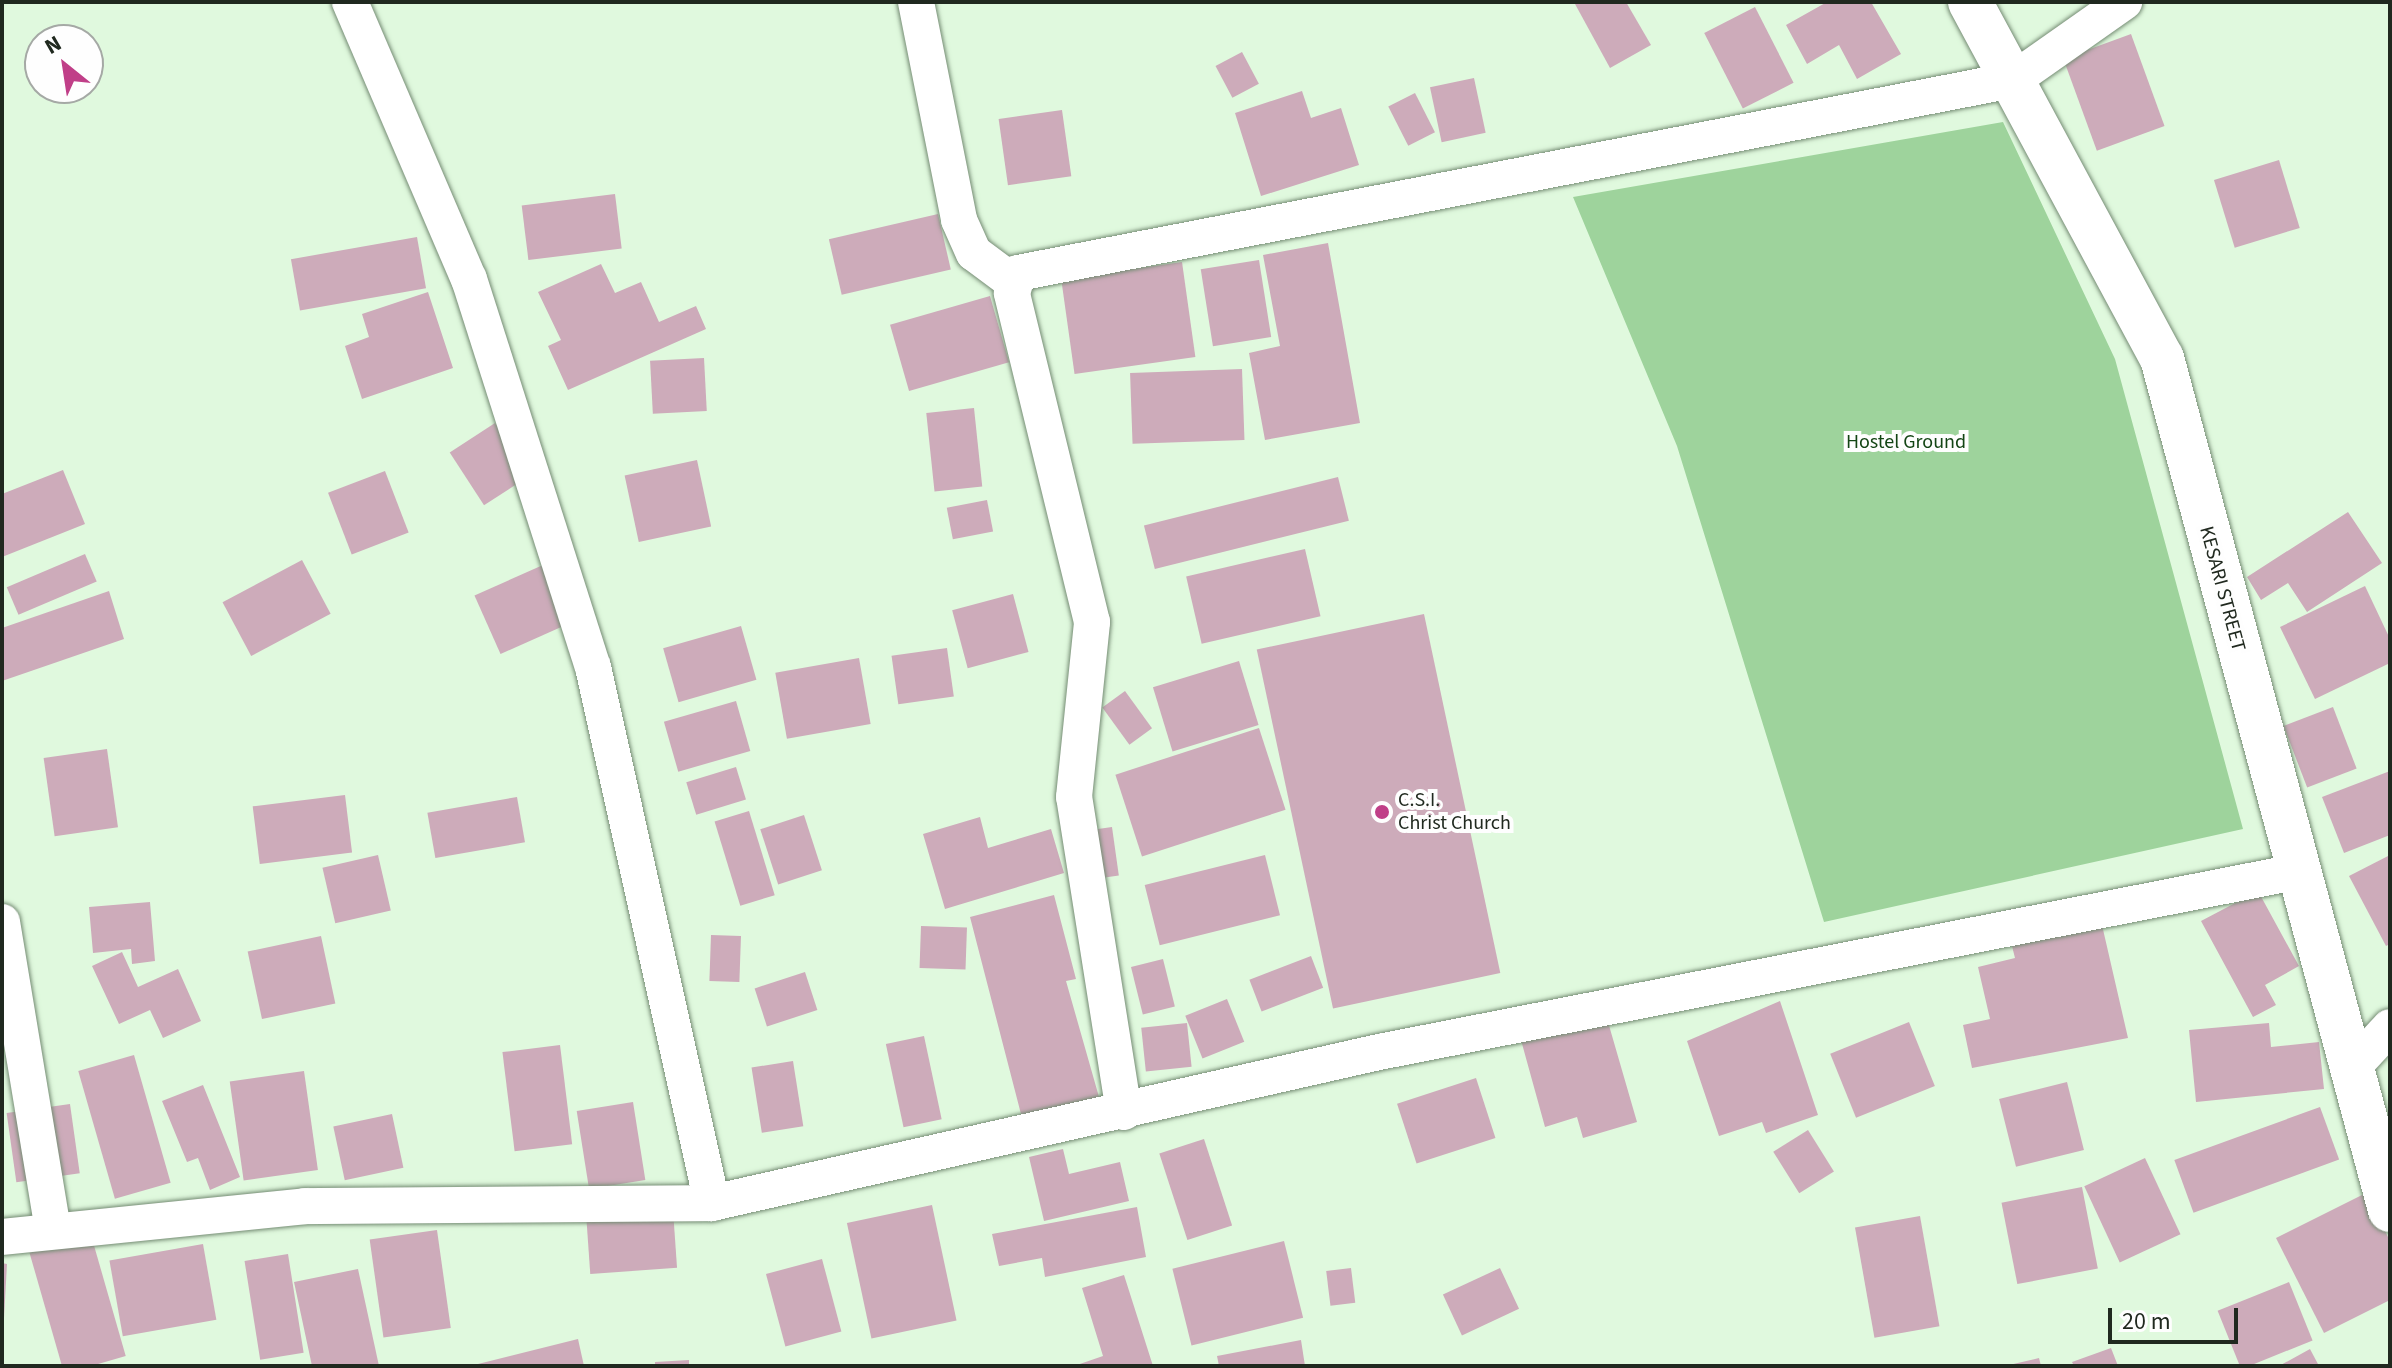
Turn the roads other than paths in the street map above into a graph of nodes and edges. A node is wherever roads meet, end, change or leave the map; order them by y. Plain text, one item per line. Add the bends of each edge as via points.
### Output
1 (350, 2) edge
2 (916, 2) edge
3 (1970, 2) edge
4 (2124, 2) edge
5 (2013, 80) junction
6 (1013, 282) junction
7 (2296, 872) junction
8 (2, 922) edge
9 (2390, 1027) edge
10 (2351, 1069) junction
11 (1124, 1112) junction
12 (712, 1203) junction
13 (2390, 1210) edge
14 (53, 1231) junction
15 (2, 1237) edge

1 - 12 street via 469,279 593,667
2 - 6 street via 959,220 974,253
3 - 5 street, KESARI STREET
4 - 5 street
5 - 6 street via 1030,268
5 - 7 street, KESARI STREET via 2162,358
6 - 11 street via 1092,622 1074,797
7 - 10 street, KESARI STREET
7 - 11 street via 1379,1052
8 - 14 street
9 - 10 street
10 - 13 street, KESARI STREET
11 - 12 street
12 - 14 street via 305,1206
14 - 15 street

